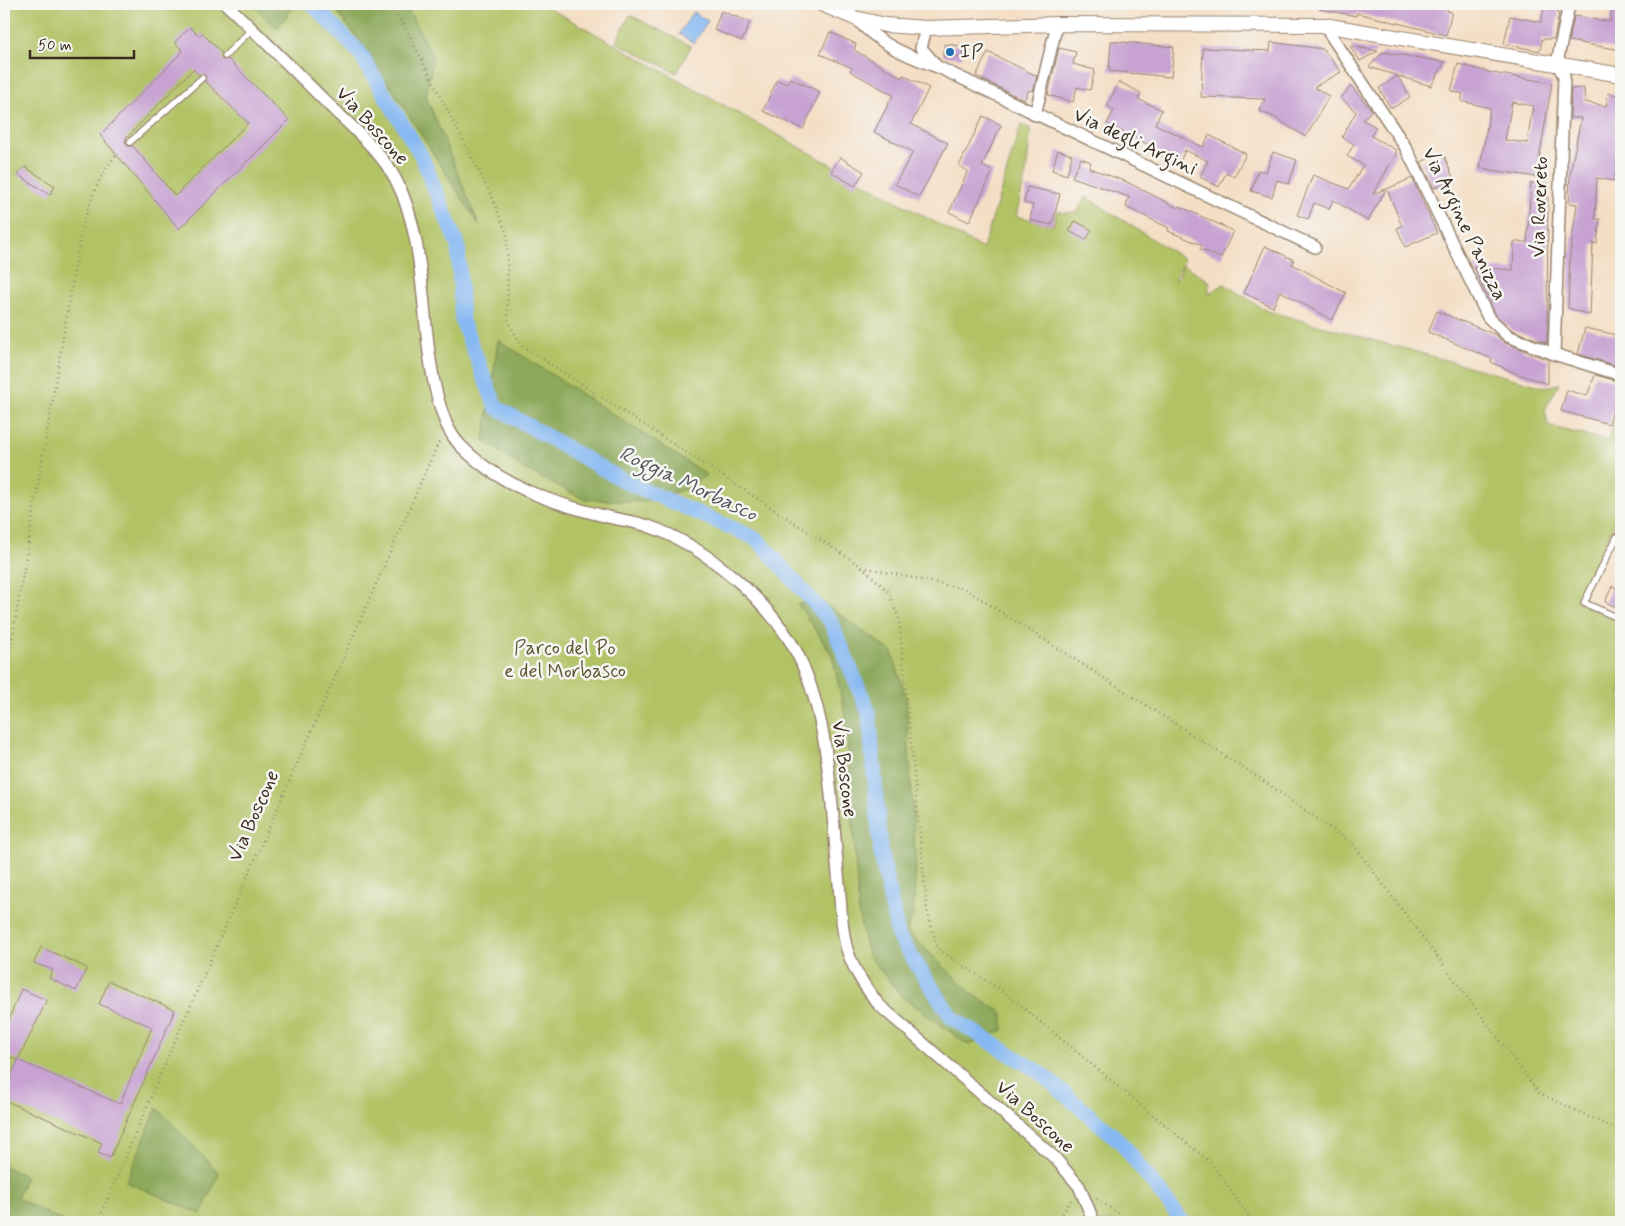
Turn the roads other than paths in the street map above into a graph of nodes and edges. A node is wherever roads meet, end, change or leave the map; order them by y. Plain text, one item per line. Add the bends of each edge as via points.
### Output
1 (226, 4) edge
2 (821, 4) edge
3 (1568, 4) edge
4 (855, 18) junction
5 (1057, 24) junction
6 (1324, 24) junction
7 (926, 28) junction
8 (252, 29) junction
9 (225, 56) dead end
10 (1558, 63) junction
11 (940, 68) junction
12 (1621, 75) edge
13 (202, 78) dead end
14 (1035, 115) junction
15 (130, 142) dead end
16 (1315, 247) dead end
17 (1554, 354) junction
18 (1621, 374) edge
19 (1621, 539) edge
20 (1621, 619) edge
21 (1094, 1222) edge

1 - 8 street, Via Boscone
2 - 4 street
3 - 10 street
4 - 7 street
4 - 11 street, Via degli Argini via 878,40
5 - 6 street
5 - 7 street
5 - 14 street
6 - 10 street
6 - 17 street, Via Argine Panizza via 1406,148 1488,317 1508,336
7 - 11 street, Via degli Argini via 921,48
8 - 9 lane
8 - 21 street, Via Boscone via 355,130 396,181 413,232 432,376 446,426 460,445 493,473 526,490 562,504 648,526 692,547 766,608 791,643 809,677 823,734 847,949 861,982 879,1005 1055,1158 1079,1186
10 - 12 street
10 - 17 street, Via Rovereto via 1564,76
11 - 14 street, Via degli Argini
13 - 15 lane
14 - 16 street, Via degli Argini
17 - 18 street, Via Argine Panizza
19 - 20 lane via 1617,537 1584,603

